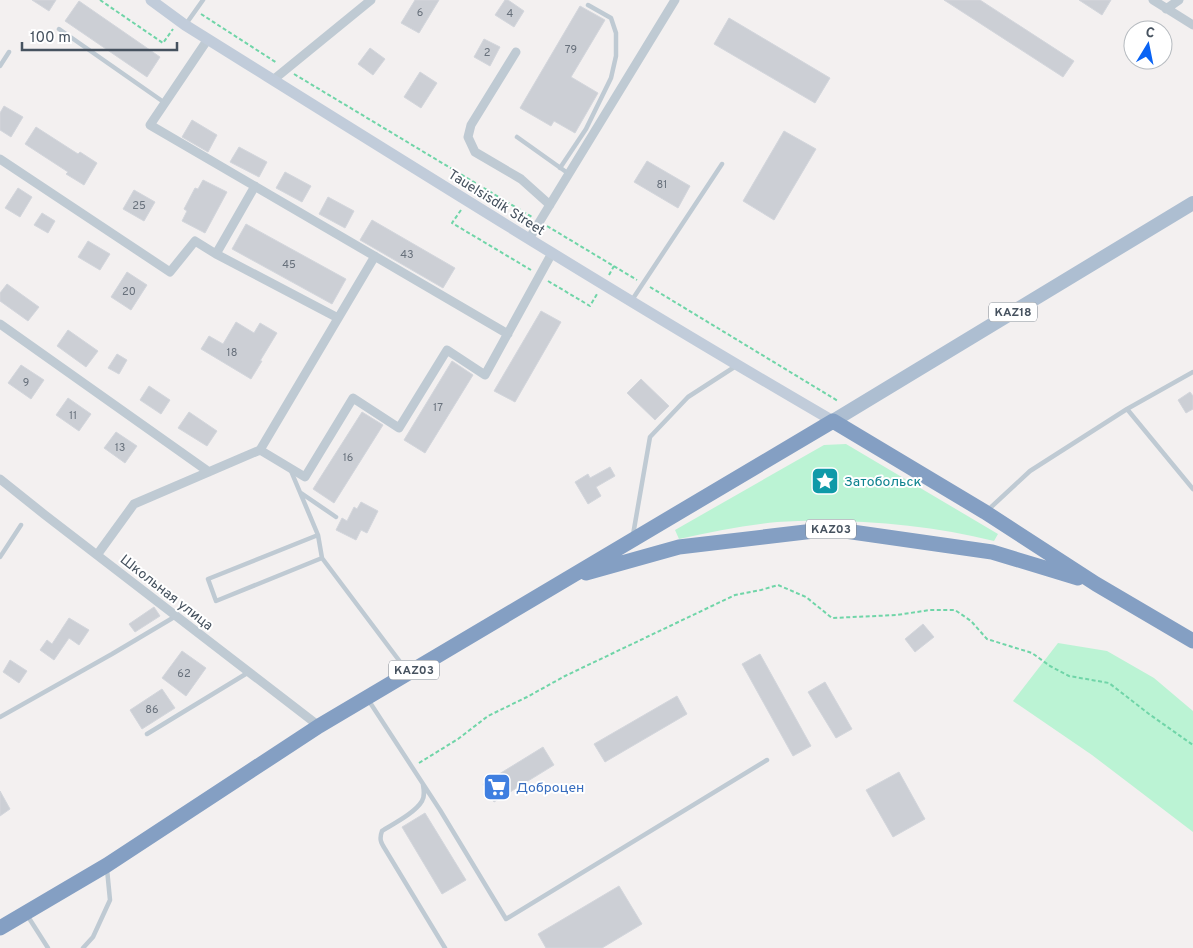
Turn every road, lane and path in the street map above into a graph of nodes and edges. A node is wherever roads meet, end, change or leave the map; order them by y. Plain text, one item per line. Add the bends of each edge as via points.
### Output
1 (100, 0) edge
2 (151, 0) edge
3 (203, 0) edge
4 (371, 0) edge
5 (675, 0) edge
6 (1153, 0) edge
7 (1179, 0) edge
8 (588, 5) dead end
9 (1166, 9) junction
10 (195, 11) junction
11 (182, 23) junction
12 (1193, 25) edge
13 (60, 29) dead end
14 (208, 39) junction
15 (9, 52) dead end
16 (516, 52) dead end
17 (0, 66) edge
18 (286, 69) junction
19 (273, 80) junction
20 (165, 103) junction
21 (517, 137) dead end
22 (0, 159) edge
23 (722, 164) dead end
24 (560, 168) junction
25 (569, 174) junction
26 (255, 186) junction
27 (466, 200) junction
28 (1193, 203) edge
29 (550, 205) junction
30 (540, 221) junction
31 (529, 239) junction
32 (552, 253) junction
33 (216, 254) junction
34 (375, 256) junction
35 (614, 266) junction
36 (540, 276) junction
37 (643, 283) junction
38 (603, 284) junction
39 (631, 301) junction
40 (338, 318) junction
41 (0, 324) edge
42 (508, 334) junction
43 (738, 366) junction
44 (1193, 372) edge
45 (838, 401) dead end
46 (1127, 409) junction
47 (833, 421) junction
48 (260, 450) junction
49 (290, 467) junction
50 (209, 472) junction
51 (0, 479) edge
52 (1193, 489) edge
53 (300, 492) junction
54 (985, 512) junction
55 (336, 517) dead end
56 (21, 525) dead end
57 (318, 535) junction
58 (632, 540) junction
59 (97, 555) junction
60 (0, 557) edge
61 (322, 558) junction
62 (565, 579) junction
63 (1096, 584) junction
64 (176, 616) junction
65 (1193, 641) edge
66 (249, 672) junction
67 (409, 673) junction
68 (366, 698) junction
69 (0, 717) edge
70 (319, 726) junction
71 (147, 734) dead end
72 (1193, 745) edge
73 (767, 760) dead end
74 (411, 766) junction
75 (423, 784) junction
76 (107, 865) junction
77 (26, 914) junction
78 (0, 928) edge
79 (48, 948) edge
80 (83, 948) edge
81 (445, 948) edge

1 - 11 path via 163,43
2 - 11 street, Tauelsisdik Street
3 - 10 lane
4 - 18 street
5 - 25 street
6 - 9 street
7 - 9 street
8 - 24 lane via 611,18 616,33 616,56 611,78 586,129
9 - 12 street
10 - 11 lane
10 - 18 path
11 - 14 street, Tauelsisdik Street
13 - 20 lane
14 - 19 street, Tauelsisdik Street
14 - 20 street
15 - 17 lane
16 - 29 street via 471,125 468,137 475,152 521,179
18 - 19 street
18 - 30 path
19 - 27 street, Tauelsisdik Street
20 - 26 street via 150,125
21 - 24 lane
22 - 33 street via 170,272 195,242
23 - 37 lane
24 - 25 lane
25 - 29 street
26 - 33 street
26 - 34 street
27 - 31 street, Tauelsisdik Street
27 - 36 path via 452,223
28 - 47 main road, KAZ18
29 - 30 street
30 - 31 street
30 - 35 path
31 - 32 street, Tauelsisdik Street
32 - 36 street
32 - 38 street, Tauelsisdik Street
33 - 40 street
34 - 40 street
34 - 42 street
35 - 37 path
35 - 38 path
36 - 38 path via 590,306
36 - 42 street
37 - 39 lane
37 - 45 path
38 - 39 street, Tauelsisdik Street
39 - 43 street, Tauelsisdik Street
40 - 48 street
41 - 50 street
42 - 49 street via 485,375 446,350 399,428 353,398 305,477
43 - 47 street, Tauelsisdik Street
43 - 58 lane via 688,397 650,437
44 - 46 lane
46 - 52 lane
46 - 54 lane via 1030,471
47 - 54 highway, KАZ03
47 - 58 highway, KАZ03
48 - 49 street
48 - 50 street
49 - 53 lane
50 - 59 street via 134,504
51 - 59 street, Школьная улица
53 - 55 lane
53 - 57 lane
54 - 63 highway, KАZ03
56 - 60 lane
57 - 61 lane
57 - 61 lane via 208,579 216,601
58 - 62 highway, KАZ03
59 - 64 street, Школьная улица
61 - 67 lane
62 - 63 highway, KАZ03 via 679,547 831,529 992,552
62 - 67 highway, KАZ03
63 - 65 highway, KАZ03
64 - 66 street, Школьная улица
64 - 69 lane
66 - 70 street, Школьная улица
66 - 71 lane
67 - 68 highway, KАZ03
68 - 70 highway, KАZ03
68 - 74 lane
70 - 76 highway, KАZ03
72 - 74 path via 1109,683 1069,676 1032,653 986,639 971,621 955,610 832,618 806,597 778,585 735,595 565,676 488,716 458,740
73 - 75 lane via 506,919
74 - 75 lane
75 - 81 lane via 422,802 382,831 380,836 385,850
76 - 77 highway, KАZ03
76 - 80 lane via 110,900 93,938
77 - 78 highway, KАZ03
77 - 79 lane

